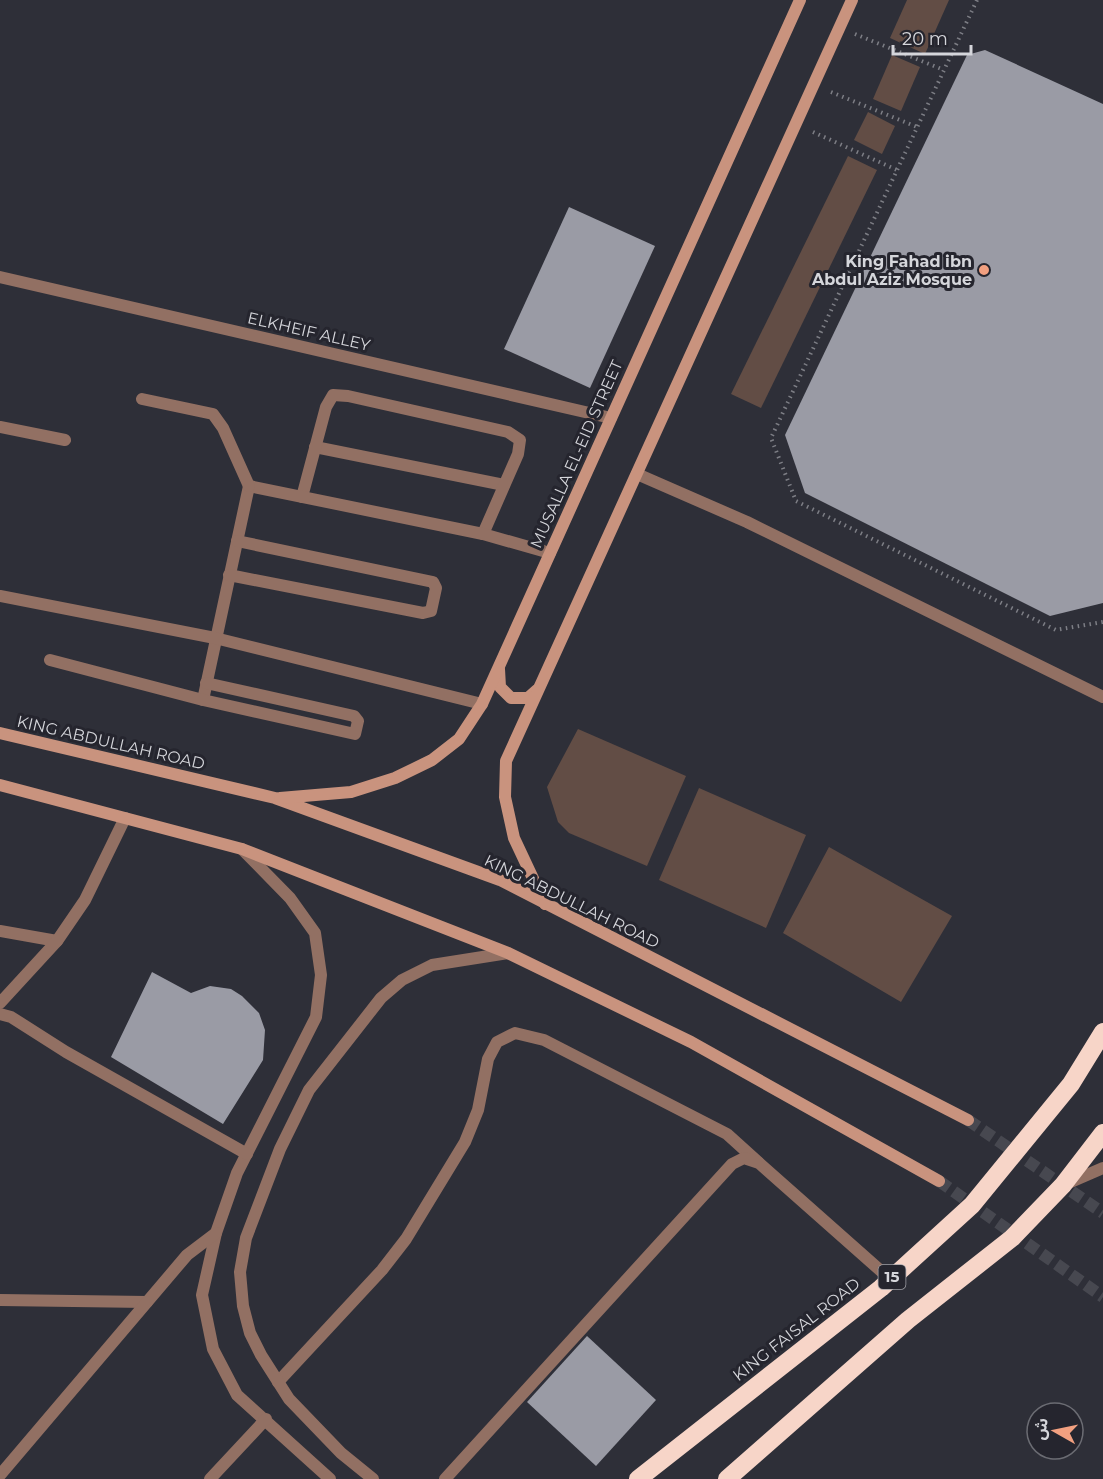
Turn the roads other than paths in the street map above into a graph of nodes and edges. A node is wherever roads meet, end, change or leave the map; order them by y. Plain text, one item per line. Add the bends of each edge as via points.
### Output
1 (800, 0) edge
2 (852, 0) edge
3 (0, 277) edge
4 (142, 399) dead end
5 (611, 418) junction
6 (0, 428) edge
7 (65, 440) dead end
8 (315, 447) junction
9 (636, 474) junction
10 (504, 485) junction
11 (249, 486) junction
12 (302, 496) junction
13 (483, 534) junction
14 (237, 541) junction
15 (550, 553) junction
16 (229, 575) junction
17 (0, 596) edge
18 (215, 638) junction
19 (503, 657) junction
20 (50, 660) dead end
21 (543, 681) junction
22 (206, 683) junction
23 (1103, 697) edge
24 (203, 700) junction
25 (482, 704) junction
26 (0, 733) edge
27 (0, 785) edge
28 (275, 798) junction
29 (125, 818) junction
30 (242, 849) junction
31 (545, 904) junction
32 (0, 931) edge
33 (57, 941) junction
34 (508, 953) junction
35 (0, 1003) edge
36 (0, 1014) edge
37 (1103, 1032) edge
38 (968, 1120) tunnel mouth
39 (1103, 1133) edge
40 (247, 1154) junction
41 (759, 1163) junction
42 (1103, 1168) edge
43 (939, 1181) tunnel mouth
44 (1063, 1185) junction
45 (216, 1233) junction
46 (891, 1279) junction
47 (1, 1301) edge
48 (147, 1302) junction
49 (278, 1382) junction
50 (266, 1419) junction
51 (0, 1475) edge
52 (210, 1479) edge
53 (330, 1479) edge
54 (373, 1479) edge
55 (445, 1479) edge
56 (638, 1479) edge
57 (727, 1479) edge

1 - 5 street, MUSALLA EL-EID STREET
2 - 9 street
3 - 5 street, ELKHEIF ALLEY
4 - 11 street via 213,414 224,428
5 - 15 street, MUSALLA EL-EID STREET
6 - 7 street
8 - 10 street
8 - 10 street via 333,395 348,396 508,432 520,440
8 - 12 street
9 - 21 street
9 - 23 street via 758,528
10 - 13 street
11 - 12 street
11 - 14 street
12 - 13 street
13 - 15 street
14 - 16 street
14 - 16 street via 433,582 436,588 431,611 423,613
15 - 19 street, MUSALLA EL-EID STREET
16 - 18 street
17 - 18 street
18 - 22 street
18 - 25 street
19 - 21 street via 498,678 504,694 528,698
19 - 25 street, MUSALLA EL-EID STREET
20 - 24 street
21 - 31 street via 506,761 505,797 514,838
22 - 24 street
22 - 24 street via 354,716 358,721 355,734 349,734
25 - 28 street, MUSALLA EL-EID STREET via 459,739 432,760 395,778 351,792
26 - 28 street, KING ABDULLAH ROAD
27 - 29 street
28 - 31 street, KING ABDULLAH ROAD via 500,880
29 - 30 street
29 - 33 street via 85,900
30 - 34 street
30 - 40 street via 290,898 315,933 321,975 316,1017
31 - 38 street, KING ABDULLAH ROAD
32 - 33 street
33 - 35 street
34 - 43 street via 691,1042
34 - 49 street via 432,965 402,980 358,1024 309,1090 263,1191 246,1238 240,1272 250,1333
36 - 40 street
37 - 46 highway, KING FAISAL ROAD / 15 via 1071,1084 972,1205
39 - 44 highway
40 - 45 street
41 - 46 street
41 - 49 street via 727,1134 544,1040 515,1033 497,1042 488,1059 478,1110 465,1142 406,1239
41 - 55 street via 744,1158 732,1164
42 - 44 street
44 - 57 highway via 1011,1238 908,1320
45 - 48 street via 187,1255
45 - 50 street via 202,1294 213,1349 237,1395
46 - 56 highway, KING FAISAL ROAD / 15
47 - 48 street
48 - 51 street
49 - 54 street via 289,1399 341,1453
50 - 52 street
50 - 53 street

